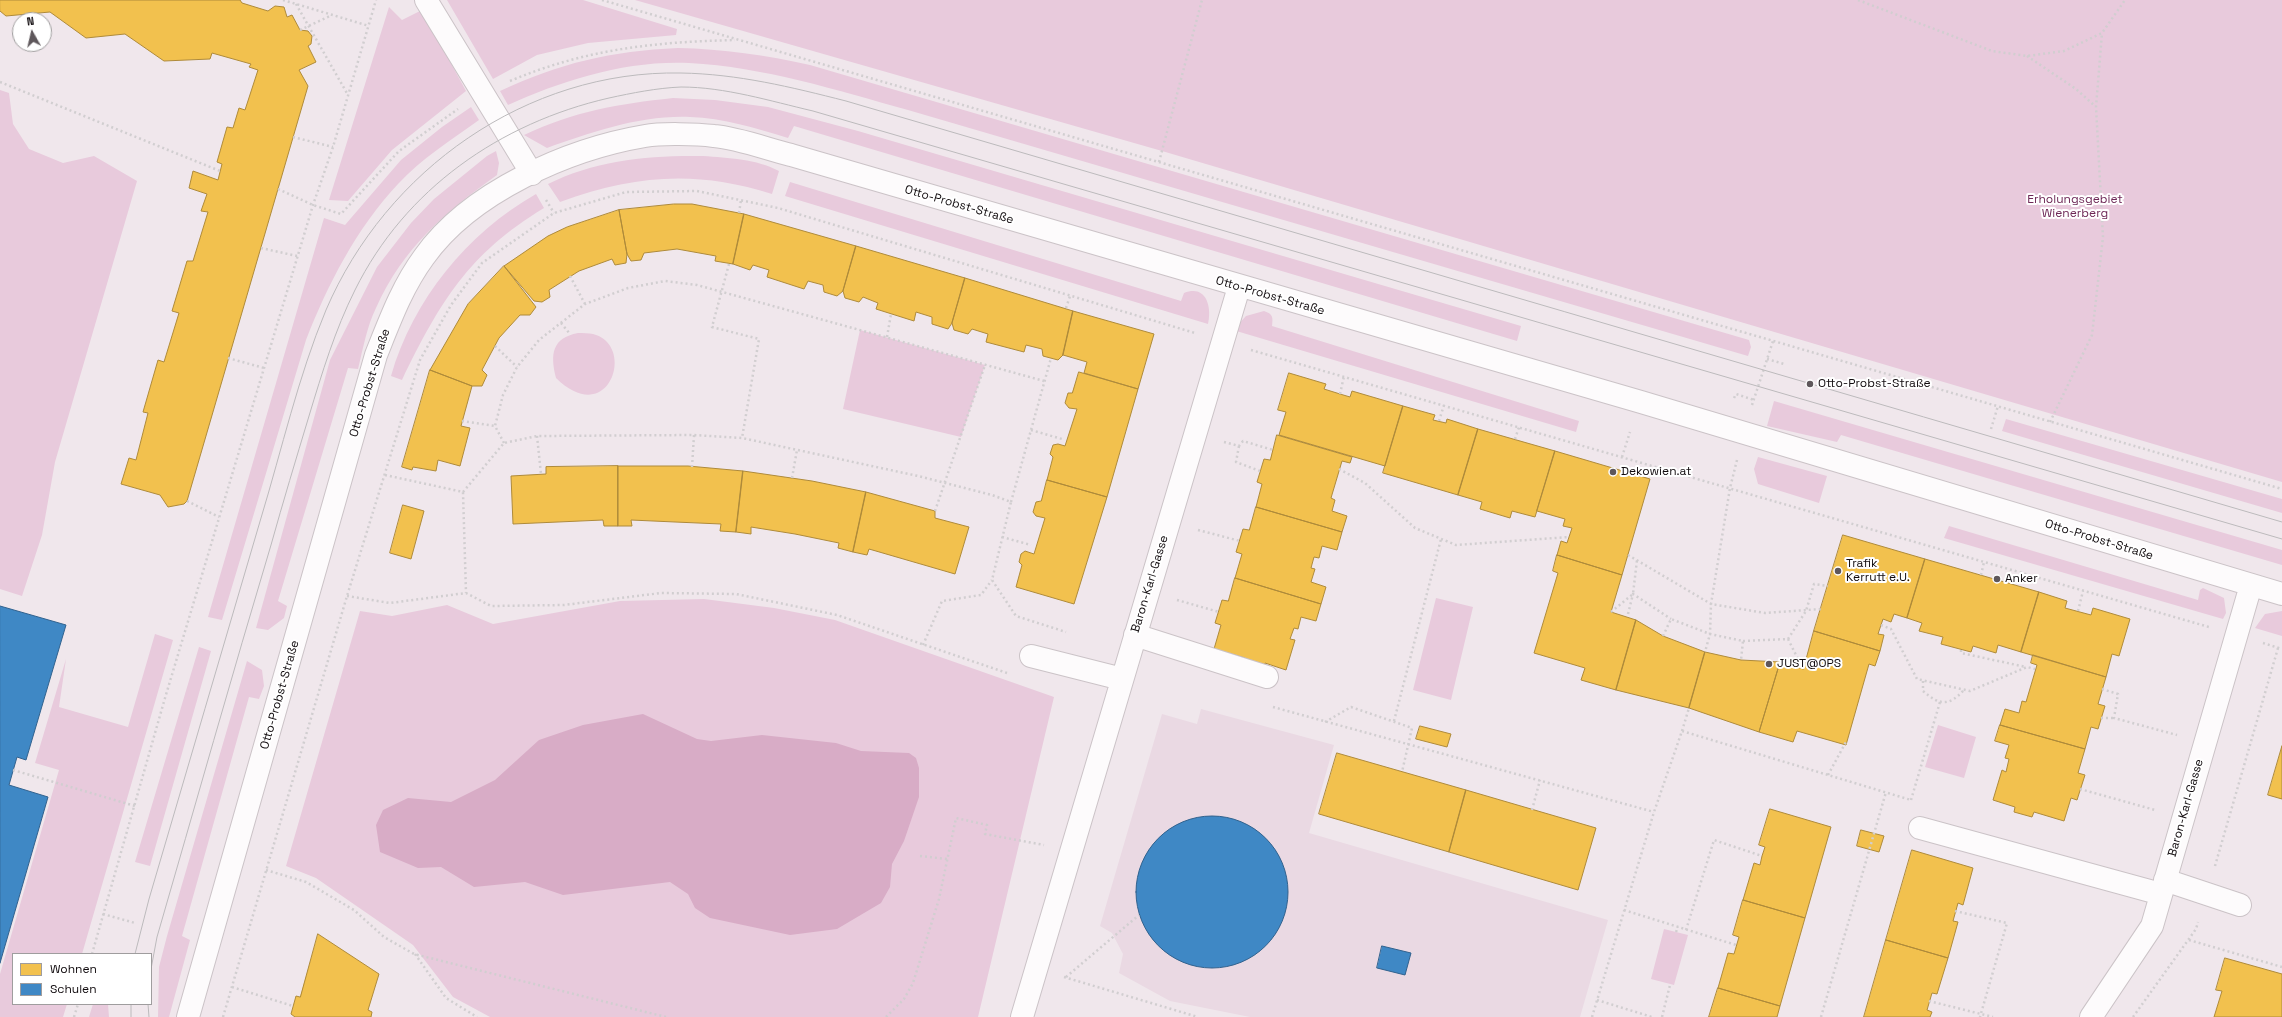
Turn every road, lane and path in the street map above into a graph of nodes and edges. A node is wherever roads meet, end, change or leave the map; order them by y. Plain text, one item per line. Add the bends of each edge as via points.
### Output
1 (283, 0) edge
2 (376, 0) edge
3 (426, 0) edge
4 (602, 0) edge
5 (1202, 0) edge
6 (1858, 0) edge
7 (2125, 0) edge
8 (296, 4) junction
9 (333, 15) junction
10 (309, 26) junction
11 (369, 26) junction
12 (300, 30) dead end
13 (2102, 33) junction
14 (738, 40) junction
15 (2027, 56) junction
16 (0, 82) edge
17 (482, 93) junction
18 (348, 96) junction
19 (2096, 107) junction
20 (293, 137) dead end
21 (333, 147) junction
22 (1159, 162) junction
23 (220, 171) dead end
24 (532, 174) junction
25 (278, 189) dead end
26 (741, 200) junction
27 (313, 205) junction
28 (739, 213) dead end
29 (260, 248) dead end
30 (297, 256) junction
31 (729, 264) dead end
32 (570, 276) dead end
33 (1239, 287) junction
34 (721, 292) junction
35 (1070, 296) junction
36 (585, 304) junction
37 (1066, 308) dead end
38 (891, 314) dead end
39 (561, 323) junction
40 (570, 334) dead end
41 (887, 338) junction
42 (1223, 341) junction
43 (495, 346) dead end
44 (228, 358) dead end
45 (1051, 358) dead end
46 (1767, 359) dead end
47 (1784, 364) dead end
48 (985, 365) junction
49 (517, 367) junction
50 (264, 368) junction
51 (1344, 376) junction
52 (1044, 382) junction
53 (1340, 394) dead end
54 (1729, 396) dead end
55 (1754, 400) dead end
56 (1444, 405) junction
57 (1998, 406) junction
58 (1438, 421) dead end
59 (462, 422) dead end
60 (2050, 422) junction
61 (495, 426) junction
62 (1518, 427) junction
63 (1031, 430) junction
64 (1991, 430) dead end
65 (1630, 432) dead end
66 (1195, 434) junction
67 (694, 435) junction
68 (538, 436) junction
69 (742, 438) junction
70 (1062, 439) dead end
71 (1515, 439) dead end
72 (504, 443) junction
73 (1239, 446) junction
74 (797, 450) junction
75 (1273, 450) dead end
76 (1622, 457) junction
77 (692, 467) dead end
78 (1339, 470) dead end
79 (1260, 471) dead end
80 (541, 474) dead end
81 (384, 475) junction
82 (792, 478) dead end
83 (945, 482) junction
84 (1730, 488) junction
85 (2282, 489) edge
86 (463, 492) junction
87 (187, 501) dead end
88 (1011, 502) junction
89 (936, 511) dead end
90 (219, 517) junction
91 (1169, 522) junction
92 (1002, 536) junction
93 (1569, 537) dead end
94 (1441, 539) junction
95 (1240, 541) dead end
96 (1031, 545) dead end
97 (1628, 555) dead end
98 (1637, 560) junction
99 (1984, 562) junction
100 (1980, 576) dead end
101 (992, 580) junction
102 (2251, 585) junction
103 (1828, 586) dead end
104 (2083, 591) junction
105 (1148, 592) junction
106 (466, 593) junction
107 (1633, 594) junction
108 (2282, 594) edge
109 (348, 596) junction
110 (1711, 604) junction
111 (1821, 609) dead end
112 (1806, 611) junction
113 (2078, 611) dead end
114 (1219, 612) dead end
115 (1611, 612) dead end
116 (1628, 614) dead end
117 (1671, 619) junction
118 (1881, 626) dead end
119 (1069, 633) dead end
120 (1710, 634) junction
121 (1135, 635) junction
122 (2237, 635) junction
123 (1663, 636) dead end
124 (1788, 639) junction
125 (1743, 641) junction
126 (923, 645) junction
127 (2278, 648) junction
128 (2282, 649) edge
129 (1962, 650) dead end
130 (1705, 652) dead end
131 (1031, 656) dead end
132 (1741, 660) dead end
133 (2027, 667) junction
134 (1803, 669) dead end
135 (2035, 669) dead end
136 (1011, 675) dead end
137 (1267, 677) dead end
138 (1122, 679) junction
139 (1923, 680) junction
140 (2102, 689) dead end
141 (1964, 690) junction
142 (1940, 702) junction
143 (1271, 706) dead end
144 (1688, 708) dead end
145 (2101, 718) dead end
146 (2114, 718) junction
147 (1394, 720) junction
148 (1325, 722) junction
149 (1682, 731) junction
150 (1847, 740) dead end
151 (2205, 743) junction
152 (1409, 744) junction
153 (13, 770) dead end
154 (1402, 772) dead end
155 (1828, 775) junction
156 (1540, 780) junction
157 (2080, 789) dead end
158 (1886, 792) junction
159 (1911, 800) junction
160 (1919, 802) dead end
161 (135, 806) junction
162 (1532, 810) dead end
163 (1654, 812) junction
164 (2183, 819) junction
165 (1920, 828) dead end
166 (1013, 839) dead end
167 (920, 856) dead end
168 (1762, 856) dead end
169 (948, 859) junction
170 (266, 870) junction
171 (2163, 887) junction
172 (2207, 894) junction
173 (2240, 905) dead end
174 (1624, 910) junction
175 (1955, 911) dead end
176 (103, 914) junction
177 (1139, 916) dead end
178 (135, 923) dead end
179 (1678, 927) junction
180 (1686, 930) junction
181 (1676, 932) dead end
182 (2189, 940) junction
183 (1736, 945) dead end
184 (92, 953) edge
185 (414, 954) junction
186 (2282, 967) edge
187 (1036, 969) junction
188 (1066, 977) junction
189 (1670, 985) dead end
190 (232, 987) junction
191 (1597, 1000) junction
192 (1929, 1001) dead end
193 (78, 1005) edge
194 (293, 1006) dead end
195 (1981, 1016) edge
196 (74, 1017) edge
197 (188, 1017) edge
198 (224, 1017) edge
199 (477, 1017) edge
200 (666, 1017) edge
201 (886, 1017) edge
202 (1022, 1017) edge
203 (1198, 1017) edge
204 (1592, 1017) edge
205 (1652, 1017) edge
206 (1662, 1017) edge
207 (1821, 1017) edge
208 (1993, 1017) edge
209 (2091, 1017) edge
210 (2133, 1017) edge

1 - 8 path
2 - 11 path
3 - 17 street
4 - 14 path
5 - 22 path
6 - 15 path via 1992,51
7 - 13 path
8 - 9 path
8 - 10 path
9 - 10 path
9 - 11 path
10 - 12 path
10 - 18 path
11 - 18 path
13 - 15 path via 2064,51
13 - 19 path
14 - 17 path via 696,41 597,52 562,61
14 - 22 path
15 - 19 path via 2076,89
16 - 23 path
17 - 24 street
17 - 27 path via 399,151 341,214
18 - 21 path
19 - 60 path via 2103,237 2092,335
20 - 21 path
21 - 27 path
22 - 57 path
24 - 33 street, Otto-Probst-Straße via 583,150 646,136 715,136 791,155
24 - 197 street, Otto-Probst-Straße via 491,196 450,226 424,256 400,294 376,355
25 - 27 path
26 - 28 path
26 - 35 path via 778,208
26 - 81 path via 697,191 626,192 554,213 482,263 451,305 420,360
27 - 30 path
29 - 30 path
30 - 50 path
31 - 34 path
32 - 36 path
33 - 42 street, Baron-Karl-Gasse
33 - 102 street, Otto-Probst-Straße via 1641,402
34 - 36 path via 697,285 665,281 628,288
34 - 41 path
34 - 69 path via 712,327 760,339
35 - 37 path
35 - 42 path
36 - 39 path
38 - 41 path
39 - 40 path
39 - 49 path via 539,340
41 - 48 path
42 - 51 path
42 - 66 street, Baron-Karl-Gasse
43 - 49 path
44 - 50 path
45 - 52 path
46 - 47 path
48 - 52 path
48 - 83 path
49 - 61 path via 502,395
50 - 90 path
51 - 53 path
51 - 56 path
52 - 63 path
54 - 55 path via 1735,398 1736,394
56 - 58 path
56 - 62 path
57 - 60 path
57 - 64 path
59 - 61 path
60 - 85 path
61 - 72 path
62 - 71 path
62 - 76 path
63 - 70 path
63 - 88 path
65 - 76 path
66 - 73 path
66 - 91 street, Baron-Karl-Gasse
67 - 68 path
67 - 69 path
67 - 77 path
68 - 72 path
68 - 80 path
69 - 74 path
72 - 86 path
73 - 75 path via 1243,441
73 - 79 path via 1236,462
74 - 82 path
74 - 83 path
76 - 84 path
78 - 94 path via 1364,483 1415,528
81 - 86 path
81 - 109 path
83 - 88 path
83 - 89 path
84 - 99 path
84 - 110 path
86 - 106 path
87 - 90 path
88 - 92 path
90 - 161 path
91 - 95 path
91 - 105 street, Baron-Karl-Gasse
92 - 96 path
92 - 101 path
93 - 94 path via 1456,545
94 - 147 path
97 - 98 path
98 - 107 path
98 - 110 path
99 - 100 path
99 - 104 path
101 - 119 path via 1016,616
101 - 126 path via 982,595 942,601
102 - 108 street, Otto-Probst-Straße
102 - 122 street, Baron-Karl-Gasse
103 - 112 path via 1814,584
104 - 113 path
104 - 122 path
105 - 114 path
105 - 121 street, Baron-Karl-Gasse
106 - 109 path via 390,603
106 - 126 path via 491,606 564,605 661,593 736,594 837,616
107 - 115 path
107 - 116 path
107 - 117 path
109 - 170 path
110 - 112 path via 1765,613
110 - 120 path
111 - 112 path
112 - 124 path
117 - 120 path
117 - 123 path
118 - 139 path via 1890,629 1917,679
120 - 125 path
120 - 130 path
121 - 137 street
121 - 138 street, Baron-Karl-Gasse
122 - 127 path
122 - 151 street, Baron-Karl-Gasse
124 - 125 path
124 - 134 path
125 - 132 path
126 - 136 path
127 - 128 path
127 - 172 path
129 - 133 path via 1961,653
131 - 138 street
133 - 135 path
133 - 141 path via 1970,691
138 - 187 street, Baron-Karl-Gasse
139 - 141 path
139 - 142 path via 1923,691
140 - 146 path via 2118,694
141 - 142 path via 1954,700
142 - 159 path
143 - 148 path
144 - 149 path
145 - 146 path
146 - 151 path
147 - 148 path via 1350,707
147 - 152 path via 1412,728
148 - 152 path
149 - 155 path
149 - 163 path
150 - 155 path
151 - 164 street, Baron-Karl-Gasse
152 - 154 path
152 - 156 path
153 - 161 path
155 - 158 path
156 - 162 path
156 - 163 path
157 - 164 path
158 - 159 path
158 - 207 path
159 - 160 path
161 - 176 path
163 - 174 path
164 - 171 street, Baron-Karl-Gasse
165 - 171 street
166 - 169 path via 986,834 987,825 956,818
167 - 169 path
168 - 180 path via 1714,840
169 - 201 path via 930,932 913,983 904,999
170 - 185 path via 306,882 354,910 384,937
170 - 190 path
171 - 172 street
171 - 209 street, Baron-Karl-Gasse via 2152,926
172 - 173 street
172 - 182 path via 2196,929
174 - 179 path
174 - 191 path
175 - 195 path via 2007,923
176 - 178 path
176 - 184 path
177 - 188 path
179 - 180 path
179 - 181 path
180 - 183 path
182 - 186 path
182 - 210 path
185 - 199 path via 446,998
185 - 200 path
187 - 188 path
187 - 202 street, Baron-Karl-Gasse
188 - 203 path
189 - 206 path
190 - 194 path
190 - 198 path
191 - 204 path
191 - 205 path
192 - 195 path
193 - 196 path
195 - 208 path

